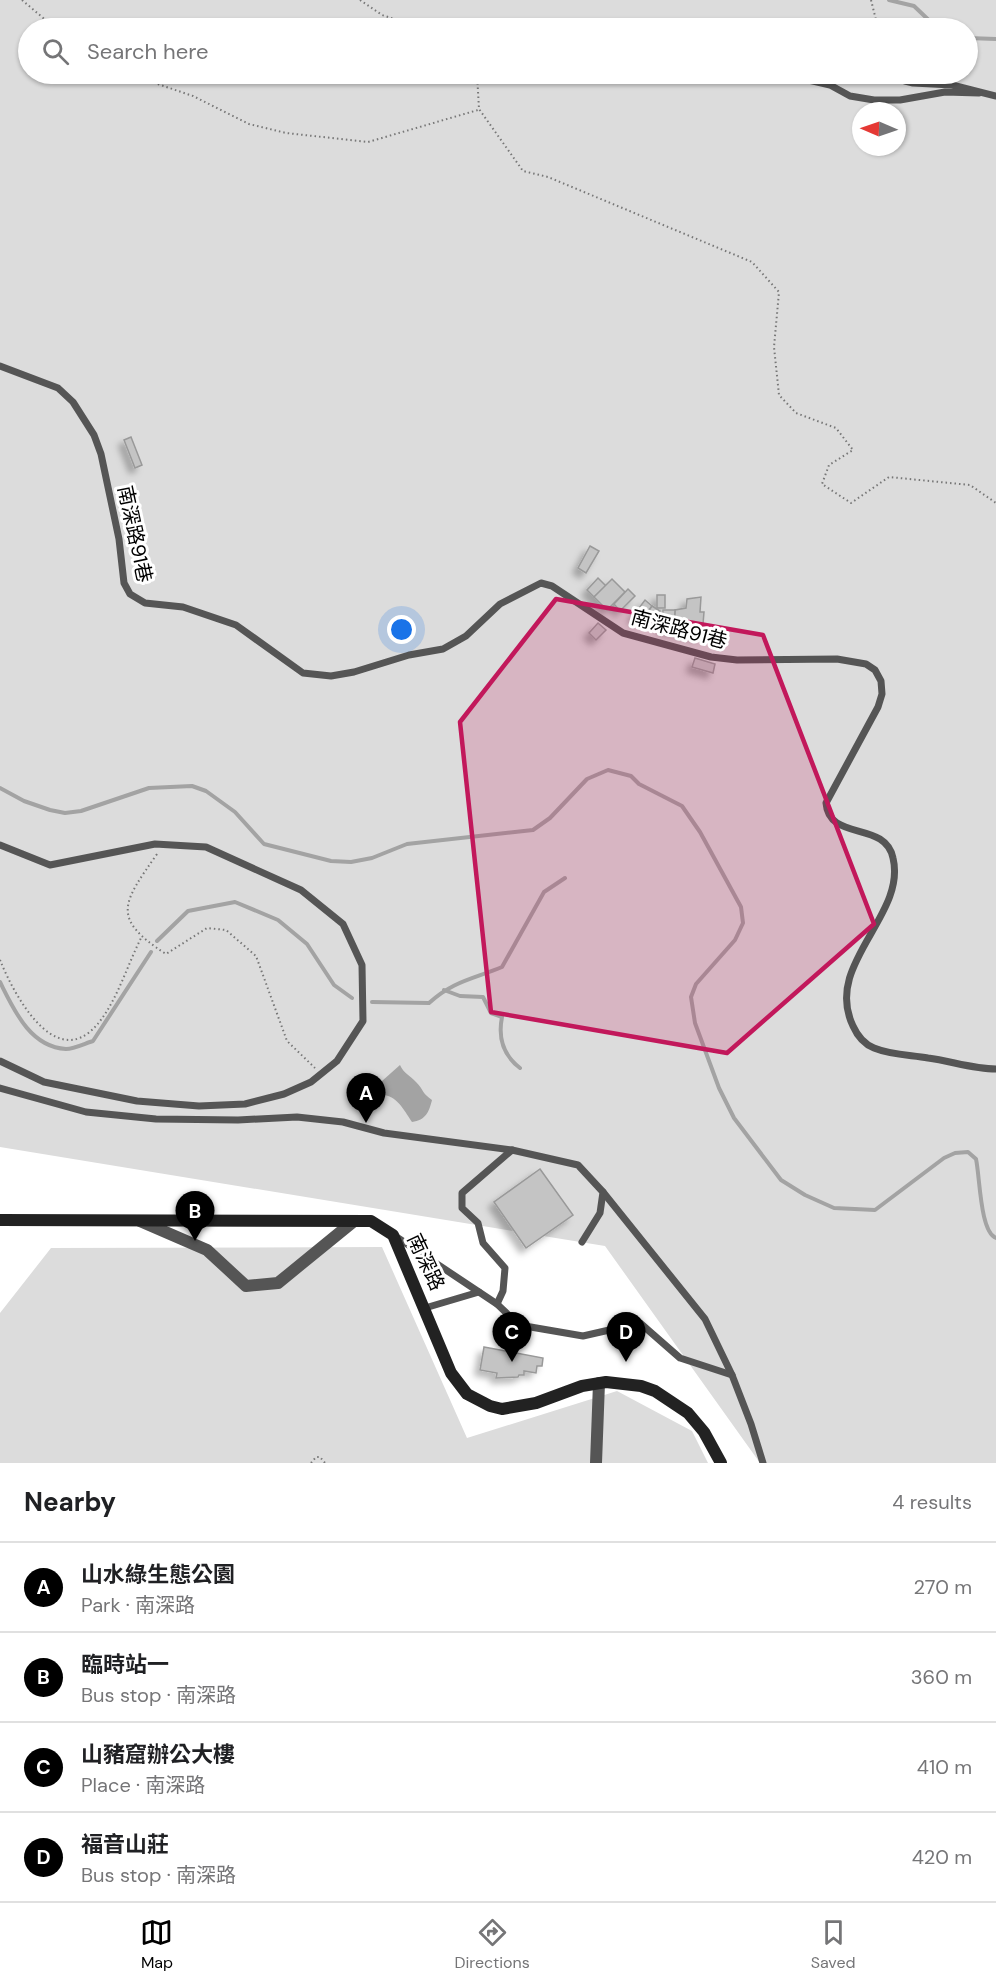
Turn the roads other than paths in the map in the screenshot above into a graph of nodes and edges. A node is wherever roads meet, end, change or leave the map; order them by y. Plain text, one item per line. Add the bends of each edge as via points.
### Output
1 (826, 84) edge
2 (940, 84) edge
3 (980, 93) junction
4 (996, 96) edge
5 (0, 366) edge
6 (0, 845) edge
7 (0, 1061) edge
8 (996, 1069) edge
9 (0, 1088) edge
10 (512, 1150) junction
11 (603, 1192) junction
12 (0, 1220) edge
13 (139, 1221) junction
14 (354, 1221) junction
15 (393, 1235) junction
16 (582, 1242) dead end
17 (479, 1292) junction
18 (497, 1304) junction
19 (425, 1308) junction
20 (732, 1375) junction
21 (598, 1383) junction
22 (596, 1463) edge
23 (721, 1463) edge
24 (763, 1463) edge

1 - 3 lane via 850,96 874,100
2 - 3 lane
3 - 4 lane
5 - 8 lane, 南深路91巷 via 58,388 73,402 94,435 101,453 124,583 130,594 145,603 183,607 236,625 303,672 331,676 442,650 466,636 500,603 541,583 552,586 623,633 711,657 837,659 866,664 875,670 881,688 878,707 826,802 832,822 879,836 893,856 895,872 886,904 850,976 846,1001 850,1019 856,1032 873,1048
6 - 7 lane via 50,865 154,844 206,848 301,890 343,924 362,965 363,1021 336,1061 311,1082 245,1104 199,1106 137,1101 44,1082
9 - 10 lane via 86,1112 156,1119 297,1117
10 - 11 lane via 578,1165
10 - 18 lane via 462,1194 462,1208 478,1223 483,1243 506,1268
11 - 16 lane via 600,1213
11 - 20 lane via 705,1319
12 - 13 main road, 南深路
13 - 14 main road, 南深路
13 - 14 street via 207,1250 246,1286 278,1283
14 - 15 main road, 南深路 via 371,1221
15 - 17 lane
15 - 19 main road, 南深路
17 - 18 lane
17 - 19 lane
18 - 20 lane via 519,1325 583,1336 640,1323 680,1358
19 - 21 main road, 南深路 via 459,1385 490,1406 518,1408
20 - 24 lane
21 - 22 street
21 - 23 main road, 南深路 via 641,1386 673,1401 697,1422

